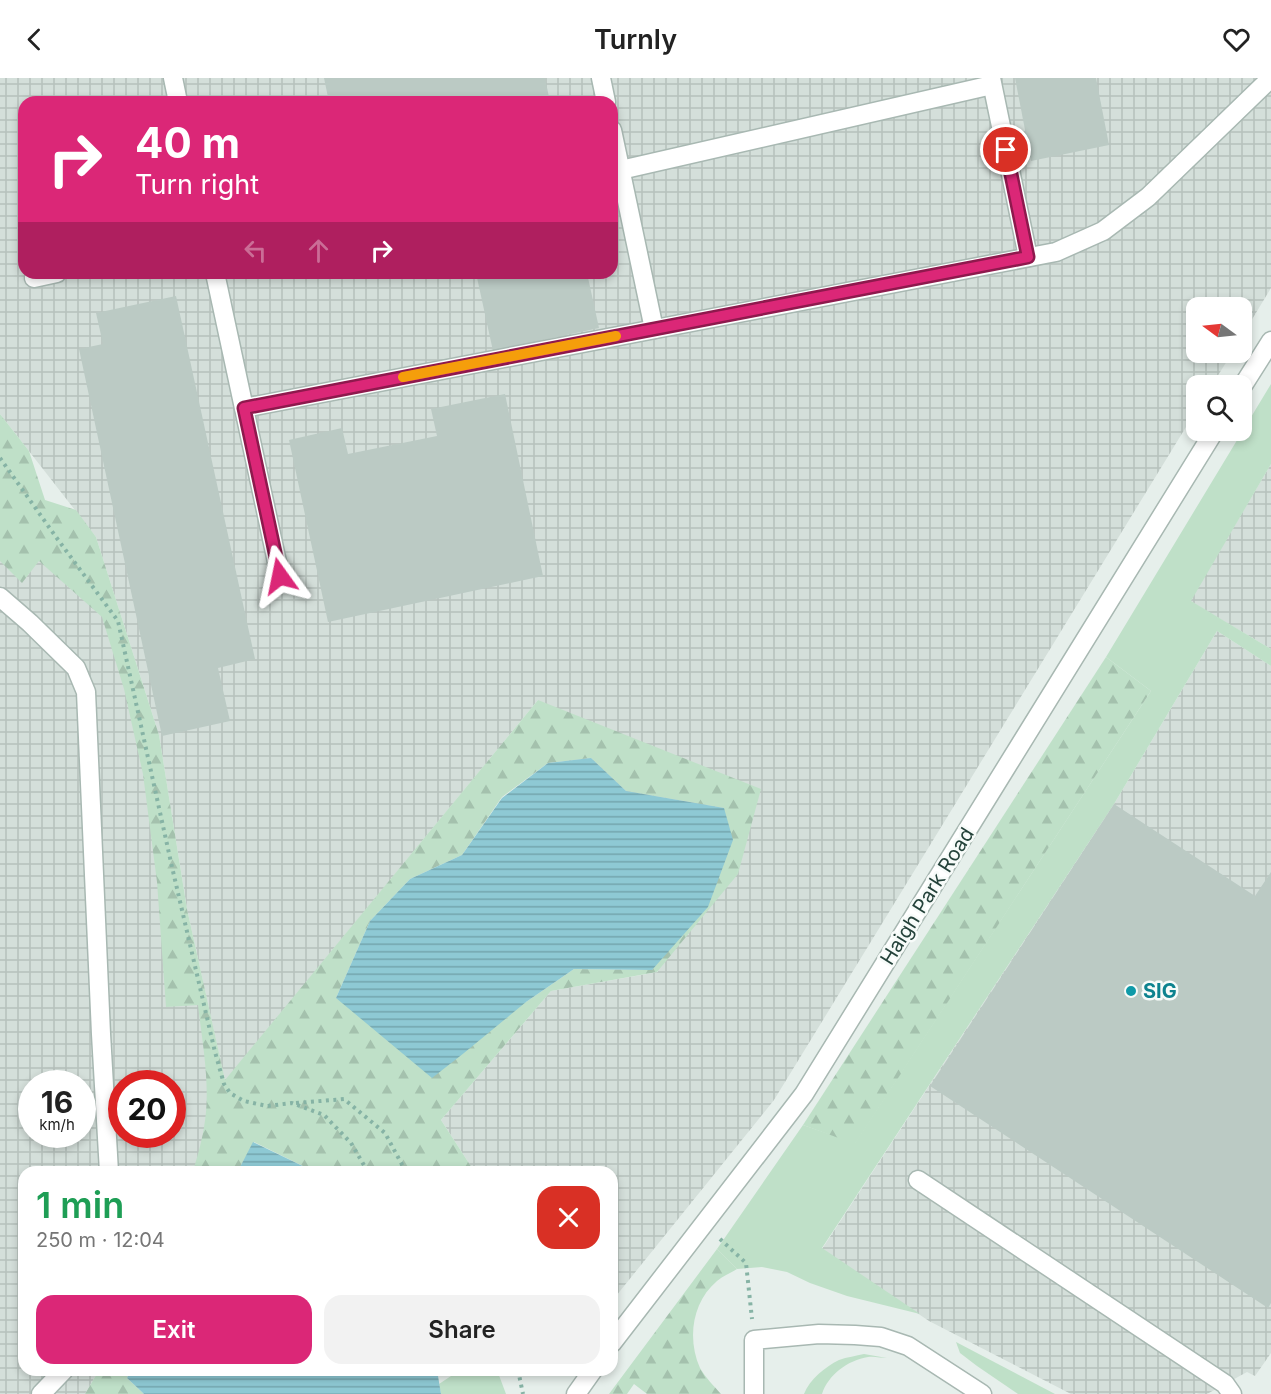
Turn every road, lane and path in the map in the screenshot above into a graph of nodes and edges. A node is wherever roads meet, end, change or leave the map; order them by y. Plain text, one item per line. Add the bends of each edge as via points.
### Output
1 (173, 78) edge
2 (601, 78) edge
3 (1271, 78) edge
4 (992, 81) edge
5 (177, 96) edge
6 (605, 96) edge
7 (618, 172) edge
8 (618, 180) edge
9 (1028, 257) junction
10 (216, 279) edge
11 (654, 329) junction
12 (1271, 341) edge
13 (1250, 375) edge
14 (244, 408) junction
15 (1208, 441) edge
16 (0, 458) edge
17 (280, 576) dead end
18 (0, 597) edge
19 (292, 1103) junction
20 (108, 1166) edge
21 (364, 1166) edge
22 (403, 1166) edge
23 (918, 1180) dead end
24 (704, 1224) junction
25 (618, 1335) edge
26 (754, 1340) junction
27 (58, 1376) edge
28 (519, 1376) edge
29 (589, 1376) edge
30 (41, 1394) edge
31 (523, 1394) edge
32 (576, 1394) edge
33 (754, 1394) edge
34 (982, 1394) edge
35 (1233, 1394) edge

1 - 5 street
2 - 6 street
3 - 9 street via 1148,197 1103,231 1056,252
4 - 7 street
4 - 9 street
8 - 11 street
9 - 11 street
10 - 14 street
11 - 14 street
12 - 13 street
14 - 17 street
15 - 24 street, Haigh Park Road via 804,1094
16 - 19 path via 118,621 224,1084 244,1101 267,1106
18 - 20 street via 76,668 86,692
19 - 21 path via 324,1115 351,1143
19 - 22 path via 344,1099 385,1133
23 - 35 street via 1226,1384
24 - 25 street, Haigh Park Road
24 - 26 path via 746,1263
26 - 33 street
26 - 34 street via 819,1334 881,1337 908,1346
27 - 30 street
28 - 31 path
29 - 32 street

